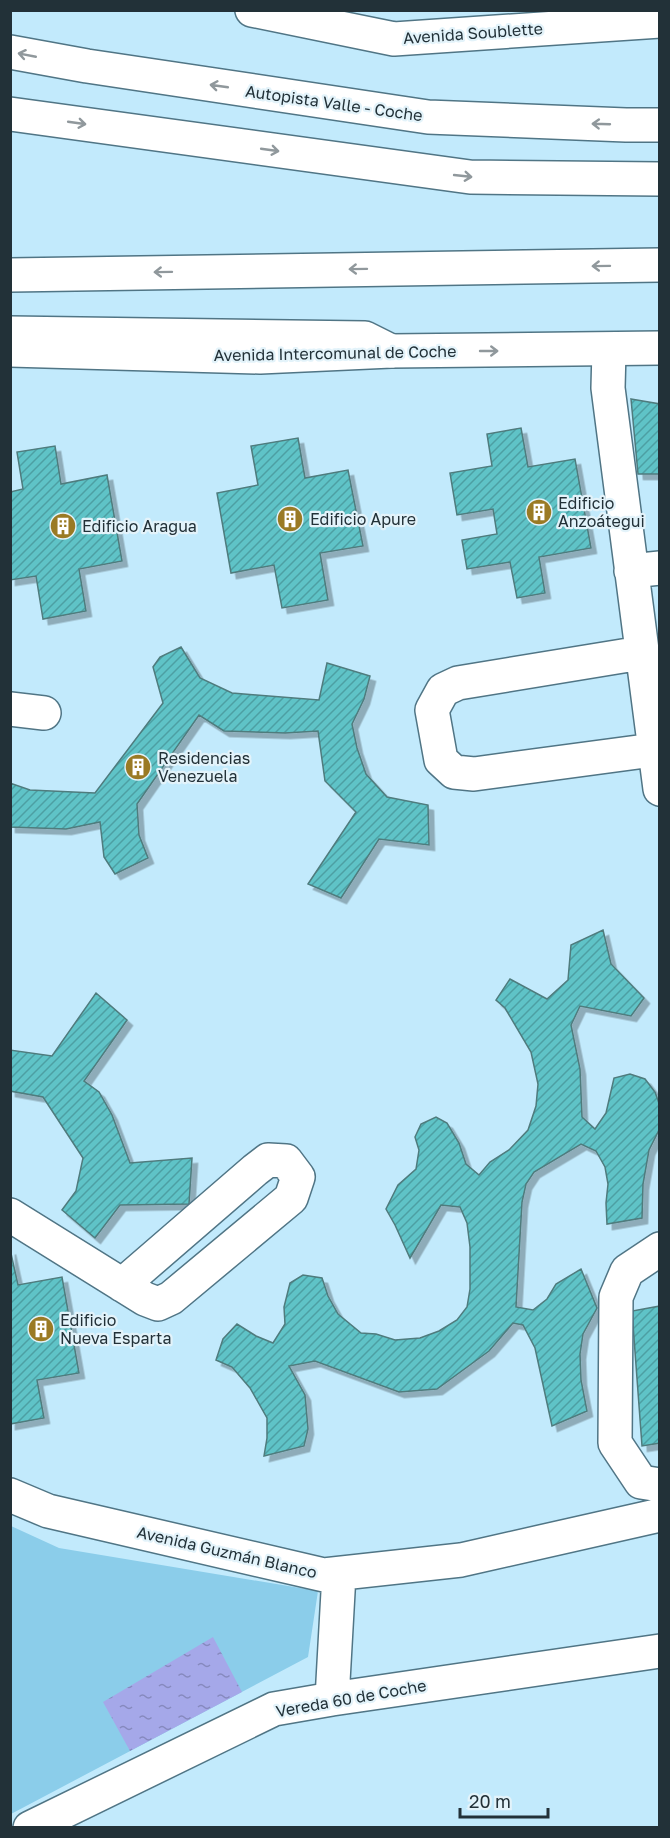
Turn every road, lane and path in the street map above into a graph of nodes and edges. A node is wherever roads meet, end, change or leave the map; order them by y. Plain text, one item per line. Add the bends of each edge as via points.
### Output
1 (252, 10) edge
2 (660, 21) edge
3 (10, 52) edge
4 (13, 116) edge
5 (660, 125) edge
6 (660, 179) edge
7 (660, 265) edge
8 (10, 275) edge
9 (10, 333) edge
10 (660, 348) edge
11 (10, 350) edge
12 (609, 350) junction
13 (391, 351) junction
14 (645, 569) edge
15 (641, 653) junction
16 (10, 709) edge
17 (44, 713) dead end
18 (653, 750) junction
19 (660, 789) edge
20 (10, 1215) edge
21 (660, 1249) edge
22 (122, 1285) junction
23 (660, 1485) edge
24 (10, 1495) edge
25 (660, 1515) edge
26 (339, 1574) junction
27 (660, 1651) edge
28 (332, 1699) junction
29 (30, 1827) edge

1 - 2 main road, Avenida Soublette via 394,39
5 -> 3 main road, Autopista Valle - Coche via 428,117
4 -> 6 main road via 470,177
7 -> 8 main road
9 - 13 main road via 365,338
10 - 12 main road, Avenida Intercomunal de Coche
11 - 13 main road, Avenida Intercomunal de Coche via 260,357
13 -> 12 main road, Avenida Intercomunal de Coche
12 - 14 main road via 608,388
14 - 15 main road
15 - 18 main road
15 - 18 main road via 458,683 443,690 432,710 441,760 454,772 474,774
16 - 17 main road
18 - 19 main road
20 - 22 main road
21 - 23 main road via 627,1271 616,1298 615,1443 641,1482
22 - 22 main road via 268,1160 286,1161 297,1176 291,1198 171,1298 158,1304
24 - 26 main road, Avenida Guzmán Blanco via 48,1511 324,1575
25 - 26 main road, Avenida Guzmán Blanco via 461,1560
26 - 28 main road
27 - 28 main road, Vereda 60 de Coche
28 - 29 main road, Vereda 60 de Coche via 274,1709

